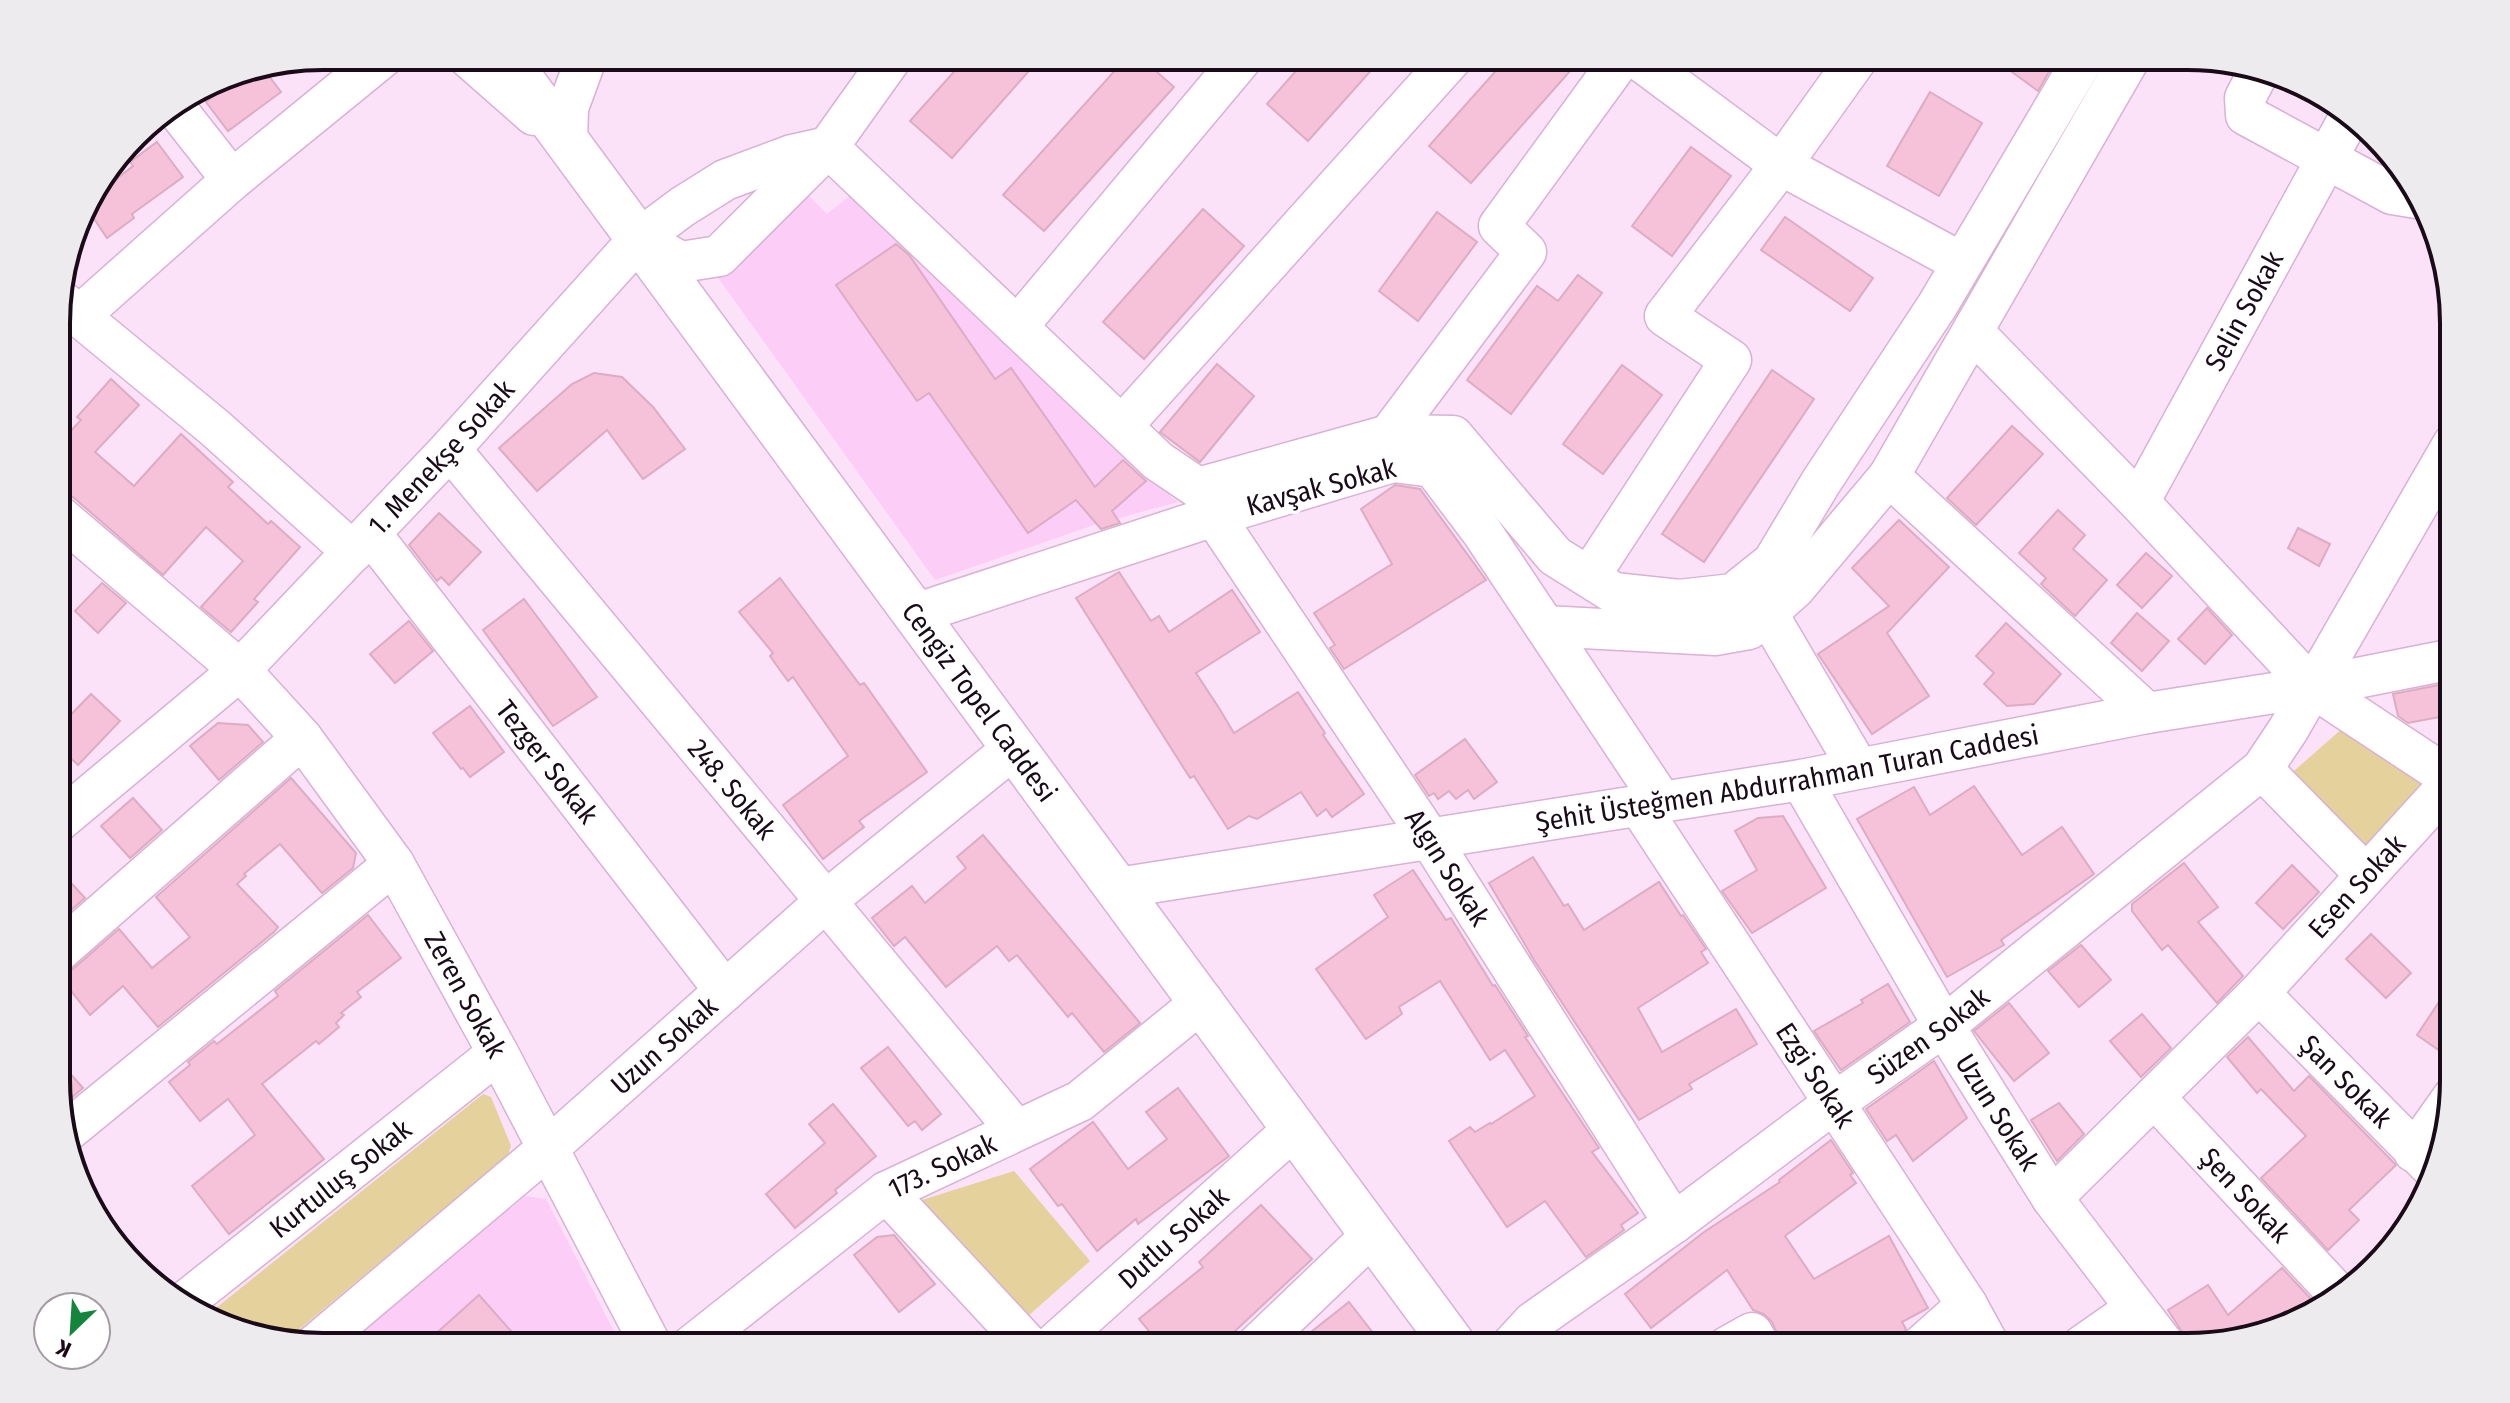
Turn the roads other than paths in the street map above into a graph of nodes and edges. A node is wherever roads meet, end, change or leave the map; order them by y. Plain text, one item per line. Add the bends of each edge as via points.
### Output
1 (1441, 70) edge
2 (1613, 70) edge
3 (1653, 70) edge
4 (1849, 70) edge
5 (2077, 70) edge
6 (2123, 70) edge
7 (366, 71) edge
8 (484, 71) edge
9 (515, 71) edge
10 (582, 71) edge
11 (883, 71) edge
12 (1232, 71) edge
13 (2255, 80) edge
14 (180, 114) edge
15 (2345, 125) edge
16 (567, 144) junction
17 (828, 147) junction
18 (2327, 159) junction
19 (1781, 165) junction
20 (232, 180) junction
21 (2405, 196) edge
22 (639, 239) junction
23 (1962, 263) junction
24 (71, 305) edge
25 (71, 309) edge
26 (1017, 327) junction
27 (1973, 332) junction
28 (1122, 426) junction
29 (1389, 435) junction
30 (450, 449) junction
31 (2439, 468) edge
32 (1889, 476) junction
33 (2139, 502) junction
34 (1214, 516) junction
35 (70, 525) edge
36 (362, 543) junction
37 (1589, 577) junction
38 (1767, 613) junction
39 (915, 614) junction
40 (1545, 626) junction
41 (2439, 655) edge
42 (240, 670) junction
43 (2312, 687) junction
44 (2147, 713) junction
45 (302, 738) junction
46 (1014, 748) junction
47 (1858, 768) junction
48 (2262, 769) junction
49 (2439, 771) edge
50 (1801, 780) junction
51 (2439, 795) edge
52 (70, 804) edge
53 (1651, 804) junction
54 (1430, 839) junction
55 (394, 864) junction
56 (2366, 875) junction
57 (1118, 888) junction
58 (826, 901) junction
59 (70, 941) edge
60 (725, 991) junction
61 (2259, 993) junction
62 (1203, 1001) junction
63 (1944, 1026) junction
64 (498, 1053) junction
65 (2154, 1097) junction
66 (1834, 1103) junction
67 (75, 1125) edge
68 (1295, 1128) junction
69 (1016, 1130) junction
70 (2432, 1140) edge
71 (547, 1149) junction
72 (2423, 1160) edge
73 (886, 1192) junction
74 (2052, 1198) junction
75 (1674, 1223) junction
76 (1373, 1234) junction
77 (2332, 1287) edge
78 (192, 1296) edge
79 (1967, 1305) junction
80 (2135, 1309) junction
81 (1270, 1332) edge
82 (1444, 1332) edge
83 (1540, 1332) edge
84 (1937, 1332) edge
85 (1982, 1332) edge
86 (2102, 1332) edge
87 (2154, 1332) edge
88 (329, 1333) edge
89 (644, 1333) edge
90 (708, 1333) edge
91 (1017, 1333) edge
92 (1067, 1333) edge

1 - 28 street
2 - 29 street via 1499,226 1526,252
3 - 19 street
4 - 19 street
5 - 23 street
6 - 27 street
7 - 20 street
8 - 16 street
9 - 16 main road, Cengiz Topel Caddesi
10 - 16 street via 568,108
11 - 17 street
12 - 26 street
13 - 18 street via 2245,98 2246,115
14 - 20 street
15 - 18 street, Selin Sokak
16 - 22 main road, Cengiz Topel Caddesi
17 - 22 street, 1. Menekşe Sokak via 725,180
17 - 22 street via 719,256 681,262
17 - 26 street
18 - 21 street
18 - 33 street, Selin Sokak
19 - 23 street
19 - 37 street via 1665,316 1731,360
20 - 24 street
22 - 30 street, 1. Menekşe Sokak
22 - 39 main road, Cengiz Topel Caddesi
23 - 37 street via 1773,562 1733,594 1679,600 1614,593
25 - 36 street, Tezger Sokak
26 - 28 street
27 - 32 street
27 - 33 street
28 - 29 street via 1158,461 1198,488
29 - 37 street via 1453,436 1555,556
30 - 36 street, 1. Menekşe Sokak
30 - 58 street, 248. Sokak
31 - 43 street, Süzen Sokak
32 - 38 street via 1795,588
32 - 44 street
33 - 43 street
34 - 39 street, Kavşak Sokak
34 - 40 street, Kavşak Sokak via 1393,462 1433,467
34 - 54 street, Algın Sokak
35 - 42 street, Zeren Sokak
36 - 42 street, 1. Menekşe Sokak
36 - 60 street, Tezger Sokak
38 - 40 street via 1749,629 1715,635
38 - 47 street
39 - 46 main road, Cengiz Topel Caddesi
40 - 53 street, Kavşak Sokak
41 - 43 street, Şehit Üsteğmen Abdurrahman Turan Caddesi
42 - 45 street, Zeren Sokak
42 - 52 street, 1. Menekşe Sokak
43 - 44 street, Şehit Üsteğmen Abdurrahman Turan Caddesi
43 - 48 street, Süzen Sokak
43 - 49 street
44 - 47 street, Şehit Üsteğmen Abdurrahman Turan Caddesi
45 - 55 street, Zeren Sokak
45 - 59 street
46 - 57 main road, Cengiz Topel Caddesi
46 - 58 street, Uzun Sokak
47 - 50 street, Şehit Üsteğmen Abdurrahman Turan Caddesi
48 - 56 street
48 - 63 street, Süzen Sokak
50 - 53 street, Şehit Üsteğmen Abdurrahman Turan Caddesi
50 - 63 street, Uzun Sokak
51 - 56 street, Esen Sokak
53 - 54 street, Şehit Üsteğmen Abdurrahman Turan Caddesi
53 - 66 street, Ezgi Sokak
54 - 57 street, Şehit Üsteğmen Abdurrahman Turan Caddesi
54 - 75 street, Algın Sokak
55 - 64 street, Zeren Sokak
55 - 67 street
56 - 61 street, Esen Sokak
57 - 62 main road, Cengiz Topel Caddesi
58 - 60 street, Uzun Sokak
58 - 69 street, 248. Sokak
60 - 71 street, Uzun Sokak
61 - 65 street, Esen Sokak
61 - 72 street, Şan Sokak
62 - 68 main road, Cengiz Topel Caddesi
62 - 69 street, 173. Sokak via 1080,1101
63 - 66 street, Süzen Sokak
63 - 74 street, Uzun Sokak
64 - 71 street, Zeren Sokak
64 - 78 street, Kurtuluş Sokak
65 - 74 street, Esen Sokak
65 - 77 street, Şen Sokak
66 - 75 street, Süzen Sokak
66 - 79 street, Ezgi Sokak
68 - 76 main road, Cengiz Topel Caddesi
68 - 92 street, Dutlu Sokak
69 - 73 street, 173. Sokak
70 - 72 street
71 - 88 street, Uzun Sokak
71 - 89 street, Zeren Sokak
73 - 90 street, 173. Sokak
73 - 91 street
74 - 80 street, Uzun Sokak
75 - 83 street, Süzen Sokak
76 - 81 street
76 - 82 main road, Cengiz Topel Caddesi
79 - 84 street
79 - 85 street, Ezgi Sokak
80 - 86 street
80 - 87 street, Uzun Sokak

